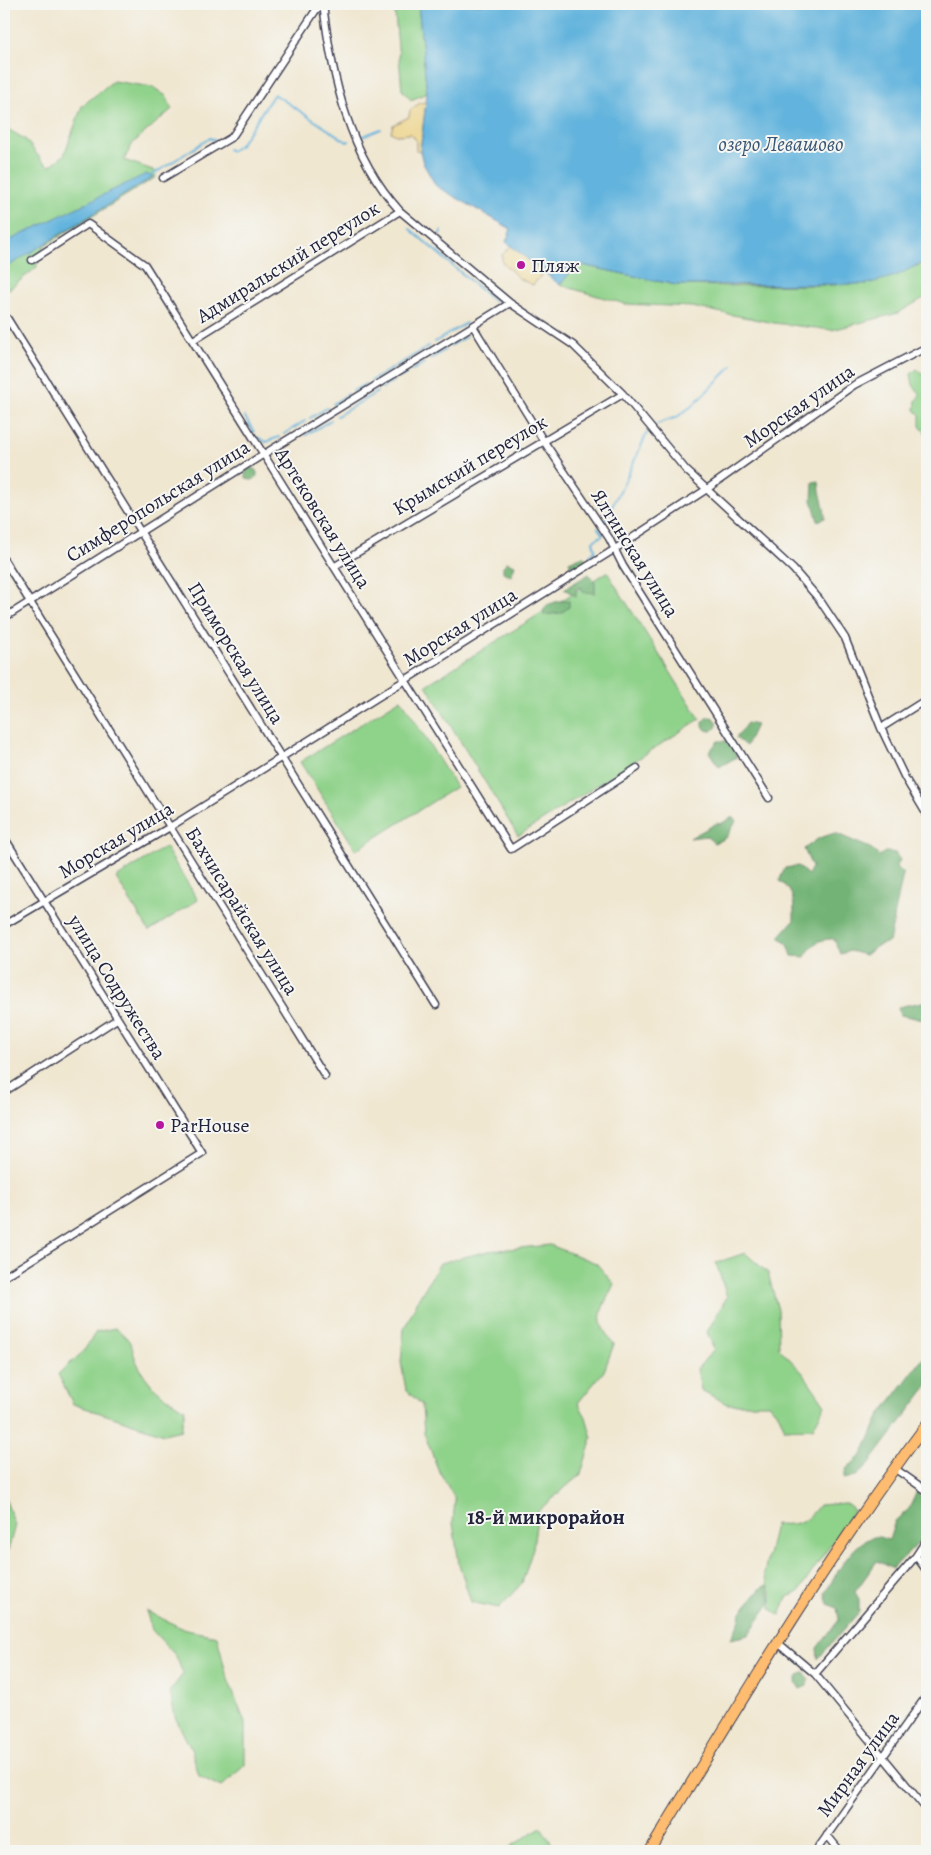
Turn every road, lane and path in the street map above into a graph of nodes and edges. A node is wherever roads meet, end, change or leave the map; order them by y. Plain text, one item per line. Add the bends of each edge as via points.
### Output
1 (323, 5) edge
2 (163, 178) dead end
3 (400, 211) junction
4 (32, 260) dead end
5 (510, 303) junction
6 (7, 318) dead end
7 (473, 326) junction
8 (193, 340) junction
9 (927, 347) edge
10 (622, 394) junction
11 (543, 440) junction
12 (264, 454) junction
13 (707, 489) junction
14 (140, 531) junction
15 (615, 549) junction
16 (4, 560) edge
17 (335, 566) junction
18 (30, 602) junction
19 (4, 618) edge
20 (405, 680) junction
21 (927, 699) edge
22 (881, 728) junction
23 (282, 756) junction
24 (637, 768) dead end
25 (769, 798) dead end
26 (927, 815) edge
27 (170, 827) junction
28 (4, 837) edge
29 (45, 902) junction
30 (4, 925) edge
31 (436, 1005) dead end
32 (117, 1019) junction
33 (325, 1076) dead end
34 (4, 1092) edge
35 (4, 1277) edge
36 (927, 1424) edge
37 (894, 1468) junction
38 (927, 1491) edge
39 (927, 1539) edge
40 (916, 1556) junction
41 (927, 1571) edge
42 (777, 1642) junction
43 (814, 1674) junction
44 (927, 1695) edge
45 (883, 1758) junction
46 (927, 1810) edge
47 (827, 1835) junction
48 (650, 1851) edge
49 (816, 1851) edge
50 (840, 1851) edge

1 - 2 street via 316,10 232,137
1 - 3 street via 332,61 351,130 363,160 386,196
3 - 5 street
3 - 8 street, Адмиральский переулок
4 - 8 street, Артековская улица via 88,224 145,265
5 - 7 street, Симферопольская улица
5 - 10 street via 574,345
6 - 14 street, Приморская улица
7 - 11 street, Ялтинская улица
7 - 12 street, Симферопольская улица
8 - 12 street, Артековская улица
9 - 13 street, Морская улица via 854,385
10 - 11 street, Крымский переулок
10 - 13 street via 686,470
11 - 15 street, Ялтинская улица
11 - 17 street, Крымский переулок
12 - 14 street, Симферопольская улица
12 - 17 street, Артековская улица
13 - 15 street, Морская улица
13 - 22 street via 788,563 836,622 849,645
14 - 18 street, Симферопольская улица
14 - 23 street, Приморская улица
15 - 20 street, Морская улица
15 - 25 street, Ялтинская улица
16 - 18 street, Бахчисарайская улица
17 - 20 street, Артековская улица
18 - 19 street, Симферопольская улица
18 - 27 street, Бахчисарайская улица
20 - 23 street, Морская улица
20 - 24 street, Артековская улица via 511,849
21 - 22 street
22 - 26 street
23 - 27 street, Морская улица
23 - 31 street, Приморская улица
27 - 29 street, Морская улица
27 - 33 street, Бахчисарайская улица
28 - 29 street, улица Содружества
29 - 30 street, Морская улица
29 - 32 street, улица Содружества
32 - 34 street
32 - 35 street, улица Содружества via 202,1153
36 - 37 main road
37 - 38 street
37 - 42 main road
39 - 40 street
40 - 41 street
40 - 43 street
42 - 43 street
42 - 48 main road
43 - 45 street
44 - 45 street, Мирная улица
45 - 46 street
45 - 47 street, Мирная улица
47 - 49 street, Мирная улица
47 - 50 street

